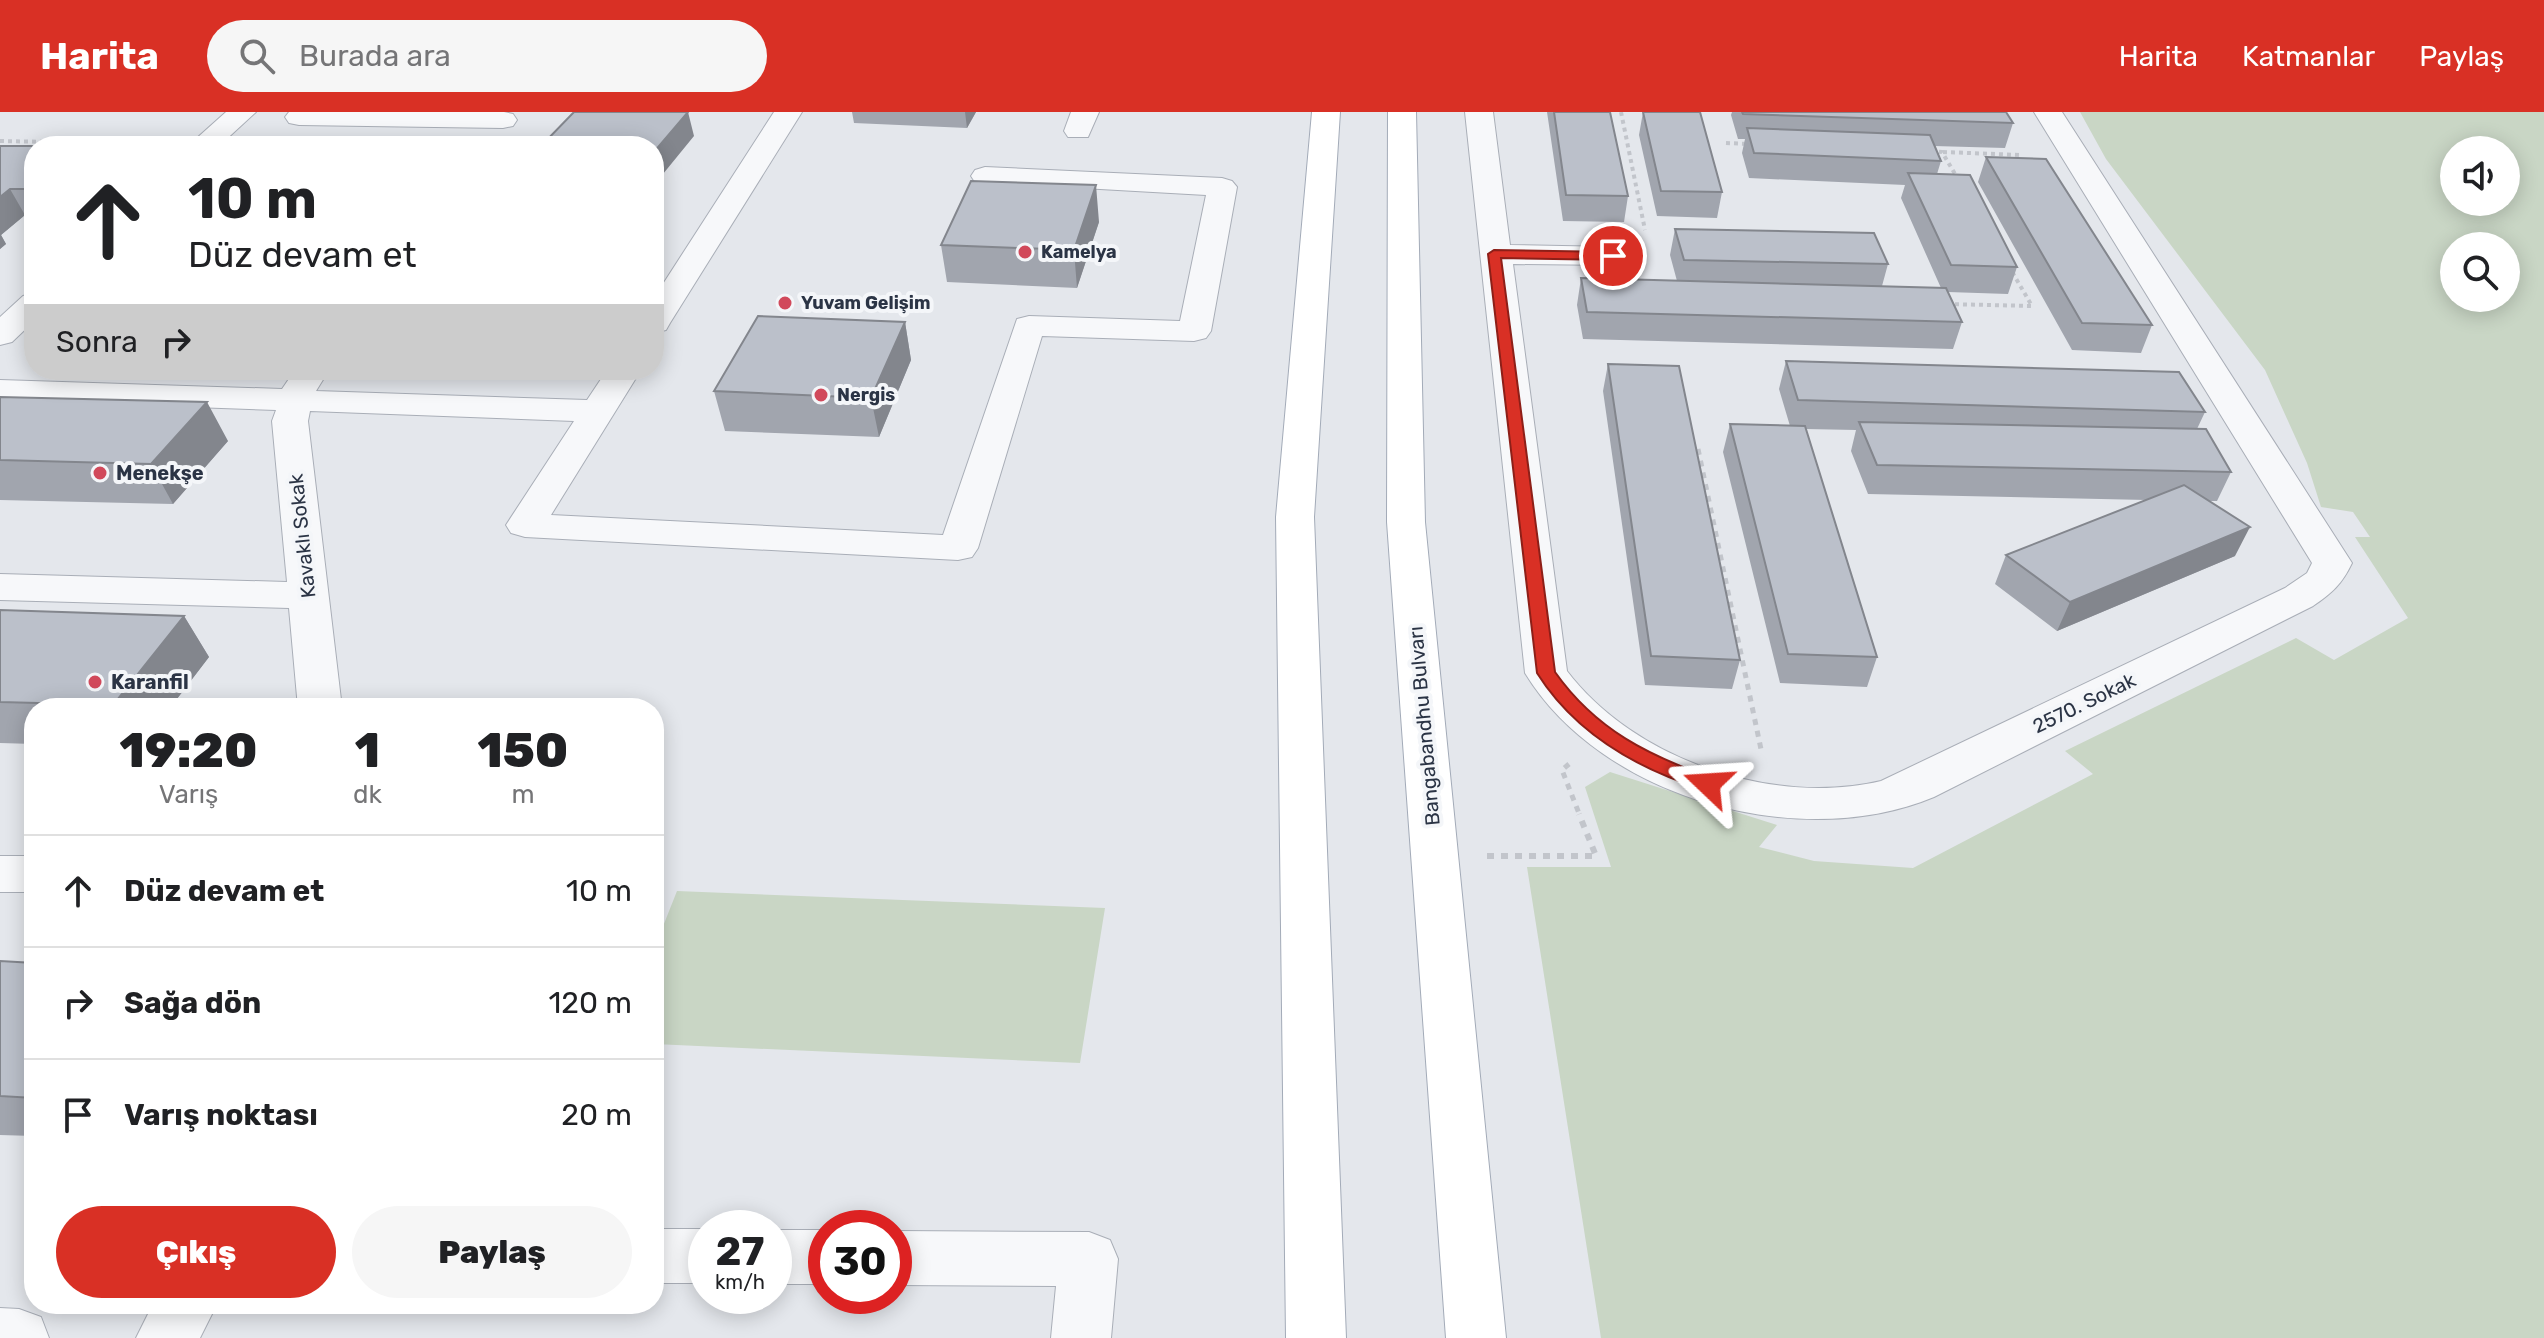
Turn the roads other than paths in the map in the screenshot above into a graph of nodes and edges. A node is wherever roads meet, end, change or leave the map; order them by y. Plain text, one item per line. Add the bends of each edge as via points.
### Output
1 (242, 112) edge
2 (788, 112) edge
3 (1326, 112) edge
4 (1402, 112) edge
5 (1479, 112) edge
6 (2048, 112) edge
7 (508, 116) edge
8 (299, 117) dead end
9 (214, 136) edge
10 (491, 136) edge
11 (985, 176) dead end
12 (1494, 254) junction
13 (1613, 256) dead end
14 (664, 307) edge
15 (24, 312) edge
16 (1, 333) edge
17 (618, 380) edge
18 (303, 386) edge
19 (0, 390) edge
20 (598, 411) junction
21 (0, 587) edge
22 (309, 596) junction
23 (319, 698) edge
24 (0, 874) edge
25 (24, 874) edge
26 (664, 1256) edge
27 (688, 1256) edge
28 (912, 1258) edge
29 (181, 1314) edge
30 (0, 1337) edge
31 (19, 1338) edge
32 (166, 1338) edge
33 (1081, 1338) edge
34 (1316, 1338) edge
35 (1476, 1338) edge

1 - 9 street
2 - 14 street
3 - 34 main road via 1295,517
4 - 35 main road, Bangabandhu Bulvarı via 1406,522
5 - 12 street, 2570. Sokak
6 - 12 street, 2570. Sokak via 2332,563 2323,581 2299,597 1918,785 1861,802 1772,798 1677,773 1604,735 1570,707 1546,673
7 - 8 street
7 - 10 street
11 - 20 street via 1222,187 1194,331 1029,326 958,548 525,525
12 - 13 street
15 - 16 street
17 - 20 street
18 - 19 street
18 - 20 street
18 - 22 street, Kavaklı Sokak via 290,421
21 - 22 street
22 - 23 street, Kavaklı Sokak
24 - 25 street
26 - 27 street
28 - 33 street via 1089,1259
29 - 32 street
30 - 31 street

